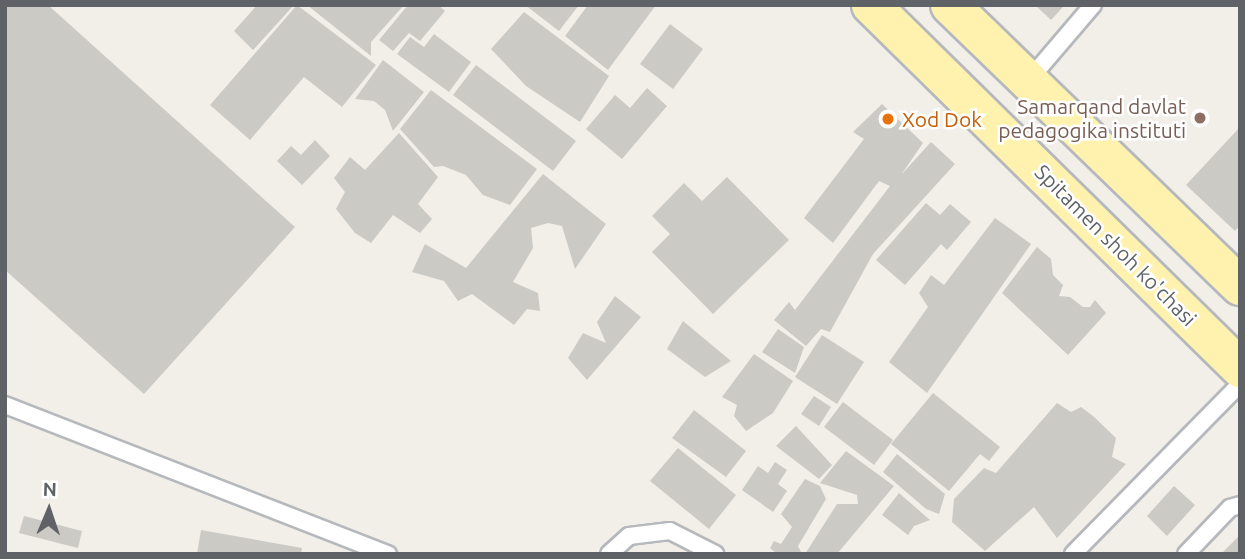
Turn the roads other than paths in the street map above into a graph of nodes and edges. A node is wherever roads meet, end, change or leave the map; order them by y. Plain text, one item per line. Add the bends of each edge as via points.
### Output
1 (871, 5) edge
2 (950, 5) edge
3 (1093, 5) edge
4 (1028, 81) junction
5 (1240, 286) edge
6 (1240, 368) edge
7 (1240, 384) edge
8 (5, 405) edge
9 (1240, 505) edge
10 (388, 554) edge
11 (609, 554) edge
12 (715, 554) edge
13 (1073, 554) edge
14 (1186, 554) edge

1 - 6 main road, Spitamen shoh ko'chasi
2 - 4 main road
3 - 4 lane
4 - 5 main road
7 - 13 lane
8 - 10 lane
9 - 14 lane via 1230,508
11 - 12 lane via 629,536 670,531

